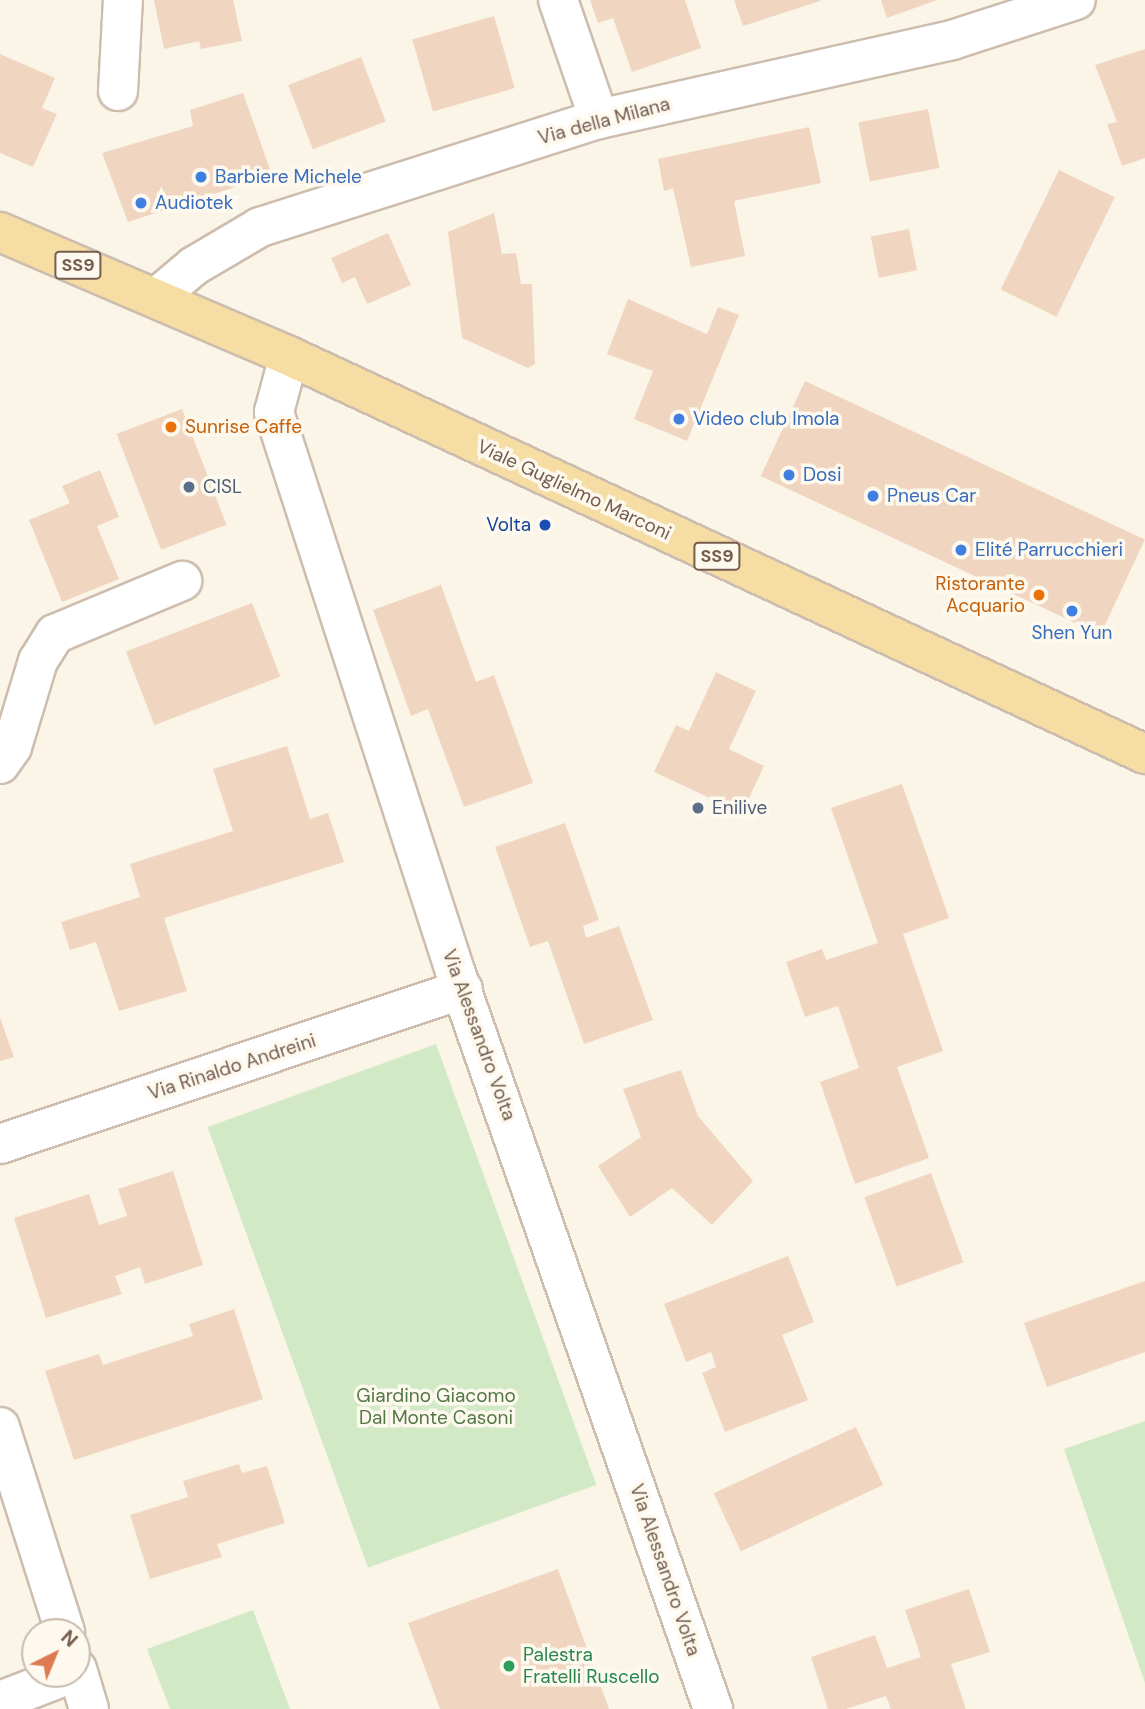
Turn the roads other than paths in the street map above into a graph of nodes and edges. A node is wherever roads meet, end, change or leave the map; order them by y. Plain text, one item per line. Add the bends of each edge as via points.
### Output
1 (123, 0) edge
2 (558, 0) edge
3 (1076, 0) edge
4 (117, 91) dead end
5 (599, 119) junction
6 (0, 232) edge
7 (156, 298) junction
8 (289, 356) junction
9 (182, 581) dead end
10 (1145, 754) edge
11 (0, 764) edge
12 (463, 989) junction
13 (0, 1144) edge
14 (0, 1427) edge
15 (61, 1618) edge
16 (35, 1688) edge
17 (83, 1688) edge
18 (0, 1702) edge
19 (89, 1709) edge
20 (713, 1709) edge

1 - 4 street
2 - 5 street
3 - 5 street, Via della Milana via 952,40
5 - 7 street, Via della Milana via 260,227 194,265
6 - 7 main road, Viale Guglielmo Marconi / SS9
7 - 8 main road, Viale Guglielmo Marconi / SS9
8 - 10 main road, Viale Guglielmo Marconi / SS9
8 - 12 street, Via Alessandro Volta via 274,412
9 - 11 street via 55,634 38,661 12,747
12 - 13 street, Via Rinaldo Andreini
12 - 20 street, Via Alessandro Volta
14 - 15 street
16 - 18 street
17 - 19 street

